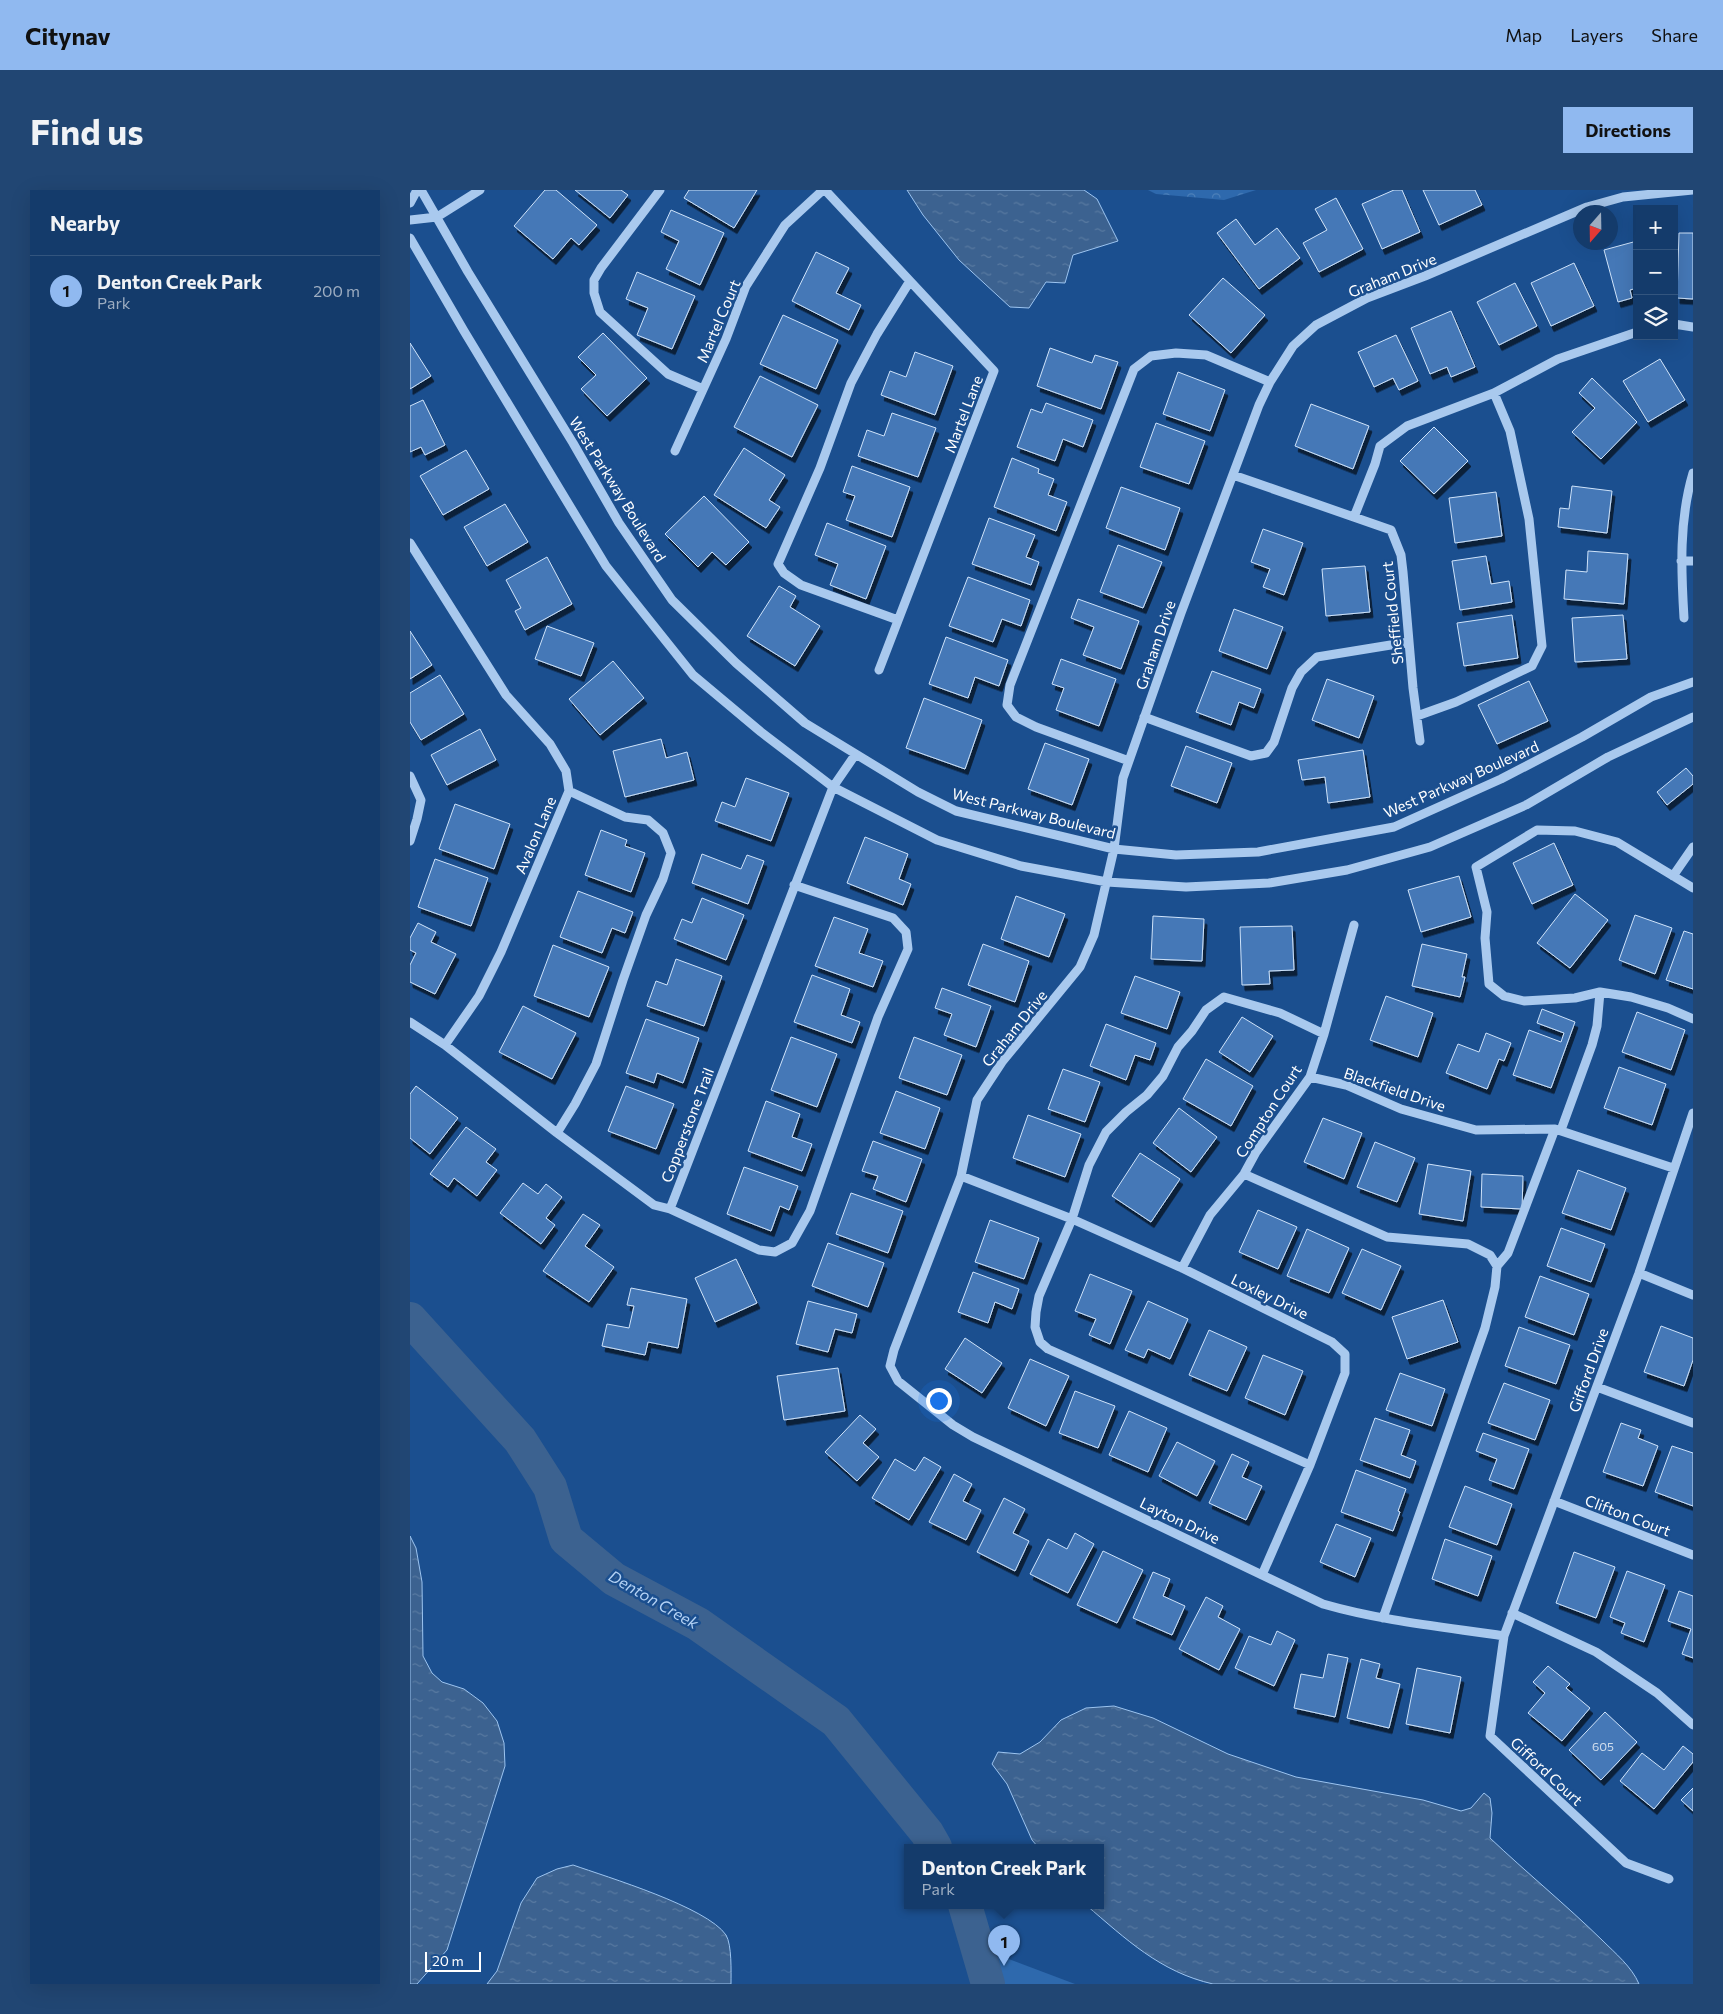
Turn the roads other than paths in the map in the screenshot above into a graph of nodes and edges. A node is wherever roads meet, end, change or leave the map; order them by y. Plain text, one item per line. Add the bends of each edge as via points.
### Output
1 (419, 190) edge
2 (480, 190) edge
3 (660, 190) edge
4 (824, 190) edge
5 (1693, 190) edge
6 (410, 203) edge
7 (437, 217) junction
8 (410, 220) edge
9 (410, 238) edge
10 (910, 281) junction
11 (1678, 324) edge
12 (1693, 326) edge
13 (1633, 333) edge
14 (1270, 382) junction
15 (703, 389) junction
16 (1494, 393) junction
17 (675, 451) dead end
18 (1693, 472) edge
19 (1233, 475) junction
20 (1354, 517) junction
21 (410, 543) edge
22 (1693, 560) edge
23 (1681, 561) junction
24 (1684, 618) dead end
25 (898, 620) junction
26 (1409, 642) junction
27 (879, 670) dead end
28 (1693, 682) edge
29 (1417, 716) junction
30 (1144, 717) junction
31 (1693, 717) edge
32 (1420, 741) dead end
33 (855, 755) junction
34 (1129, 761) junction
35 (410, 776) edge
36 (833, 786) junction
37 (568, 791) junction
38 (410, 841) edge
39 (1693, 848) edge
40 (1114, 849) junction
41 (1673, 876) junction
42 (1106, 882) junction
43 (794, 885) junction
44 (1693, 888) edge
45 (1354, 925) dead end
46 (1600, 992) junction
47 (1693, 1019) edge
48 (410, 1022) edge
49 (1324, 1034) junction
50 (445, 1045) junction
51 (1310, 1077) junction
52 (1693, 1113) edge
53 (1558, 1129) junction
54 (557, 1133) junction
55 (1673, 1168) junction
56 (1244, 1174) junction
57 (961, 1176) junction
58 (670, 1209) junction
59 (1072, 1219) junction
60 (1496, 1266) junction
61 (1182, 1268) junction
62 (1639, 1273) junction
63 (1693, 1295) edge
64 (894, 1350) joint
65 (1597, 1387) junction
66 (1693, 1423) edge
67 (1310, 1464) junction
68 (1554, 1501) junction
69 (1693, 1555) edge
70 (1262, 1575) junction
71 (1512, 1613) junction
72 (1383, 1618) junction
73 (1504, 1636) junction
74 (1693, 1726) edge
75 (1669, 1879) dead end

1 - 6 street
1 - 7 street, West Parkway Boulevard
2 - 7 street
3 - 15 street via 601,268 594,280 594,293 600,312 668,374
4 - 10 street, Martel Lane
4 - 15 street, Martel Court via 785,225 746,286
5 - 14 street, Graham Drive via 1623,197 1587,207 1367,298 1316,325 1293,346
7 - 8 street
7 - 33 street, West Parkway Boulevard via 619,523 672,600 736,663 805,723
9 - 36 street via 606,566 693,675
10 - 25 street, Martel Lane via 994,371
10 - 25 street via 851,382 820,468 778,564 784,573 801,585
11 - 12 street
13 - 16 street via 1558,359
14 - 19 street, Graham Drive
14 - 34 street via 1206,355 1176,353 1151,356 1134,369 1010,685 1007,705 1016,717
15 - 17 street, Martel Court
16 - 20 street via 1407,426 1380,446
16 - 29 street via 1510,431 1529,519 1542,646 1532,666 1456,702
18 - 23 street via 1686,500
19 - 20 street, Sheffield Court
19 - 30 street, Graham Drive
20 - 26 street, Sheffield Court via 1391,530 1401,555
21 - 37 street, Avalon Lane via 506,694 550,744 566,771
22 - 23 street
23 - 24 street
25 - 27 street, Martel Lane
26 - 29 street, Sheffield Court
26 - 30 street via 1317,657 1292,688 1274,742 1266,753 1251,756
28 - 40 street, West Parkway Boulevard via 1651,697 1501,780 1394,827 1258,852 1176,855
29 - 32 street, Sheffield Court
30 - 34 street, Graham Drive
31 - 42 street via 1608,757 1526,805 1430,847 1347,870 1269,883 1186,887
33 - 36 street, Copperstone Trail
33 - 40 street, West Parkway Boulevard via 956,811
34 - 40 street, Graham Drive via 1123,778
35 - 38 street via 420,800
36 - 42 street via 937,840 1021,866
36 - 43 street, Copperstone Trail
37 - 50 street, Avalon Lane via 501,952 479,996
37 - 54 street via 625,817 648,820 663,833 670,853 663,879 622,980 596,1064
39 - 41 street
40 - 42 street, Graham Drive
41 - 44 street
41 - 46 street via 1616,842 1575,831 1537,830 1476,868 1487,912 1485,938 1489,984 1504,996 1524,1001 1575,998
42 - 57 street, Graham Drive via 1094,935 1080,967 1002,1062 977,1100
43 - 58 street, Copperstone Trail
43 - 58 street via 893,918 906,932 908,949 878,1017 810,1211 792,1242 775,1252 759,1250
45 - 49 street, Compton Court
46 - 47 street via 1631,997
46 - 53 street via 1592,1045
48 - 50 street
49 - 51 street, Compton Court
49 - 59 street via 1280,1013 1224,997 1206,1010 1147,1096 1106,1132 1089,1165
50 - 54 street
51 - 53 street, Blackfield Drive via 1346,1085 1401,1109 1476,1130
51 - 56 street, Compton Court
52 - 55 street, Gifford Drive
53 - 55 street, Blackfield Drive
53 - 60 street via 1508,1253
54 - 58 street via 654,1205
55 - 62 street, Gifford Drive
56 - 60 street via 1387,1237 1468,1244 1490,1255
56 - 61 street, Compton Court via 1210,1215
57 - 59 street, Loxley Drive
57 - 64 street, Graham Drive
59 - 61 street, Loxley Drive
59 - 67 street via 1039,1296 1035,1327 1040,1342 1048,1349
60 - 72 street via 1495,1287 1485,1328
61 - 67 street, Loxley Drive via 1332,1342 1345,1354 1346,1373
62 - 63 street
62 - 65 street, Gifford Drive
64 - 70 street, Layton Drive via 890,1366 898,1381 953,1425
65 - 66 street
65 - 68 street, Gifford Drive
67 - 70 street, Loxley Drive
68 - 69 street, Clifton Court
68 - 71 street, Gifford Drive
70 - 72 street, Layton Drive via 1324,1604
71 - 73 street, Gifford Drive
71 - 74 street via 1596,1652 1657,1693
72 - 73 street, Layton Drive
73 - 75 street, Gifford Court via 1490,1736 1626,1863

